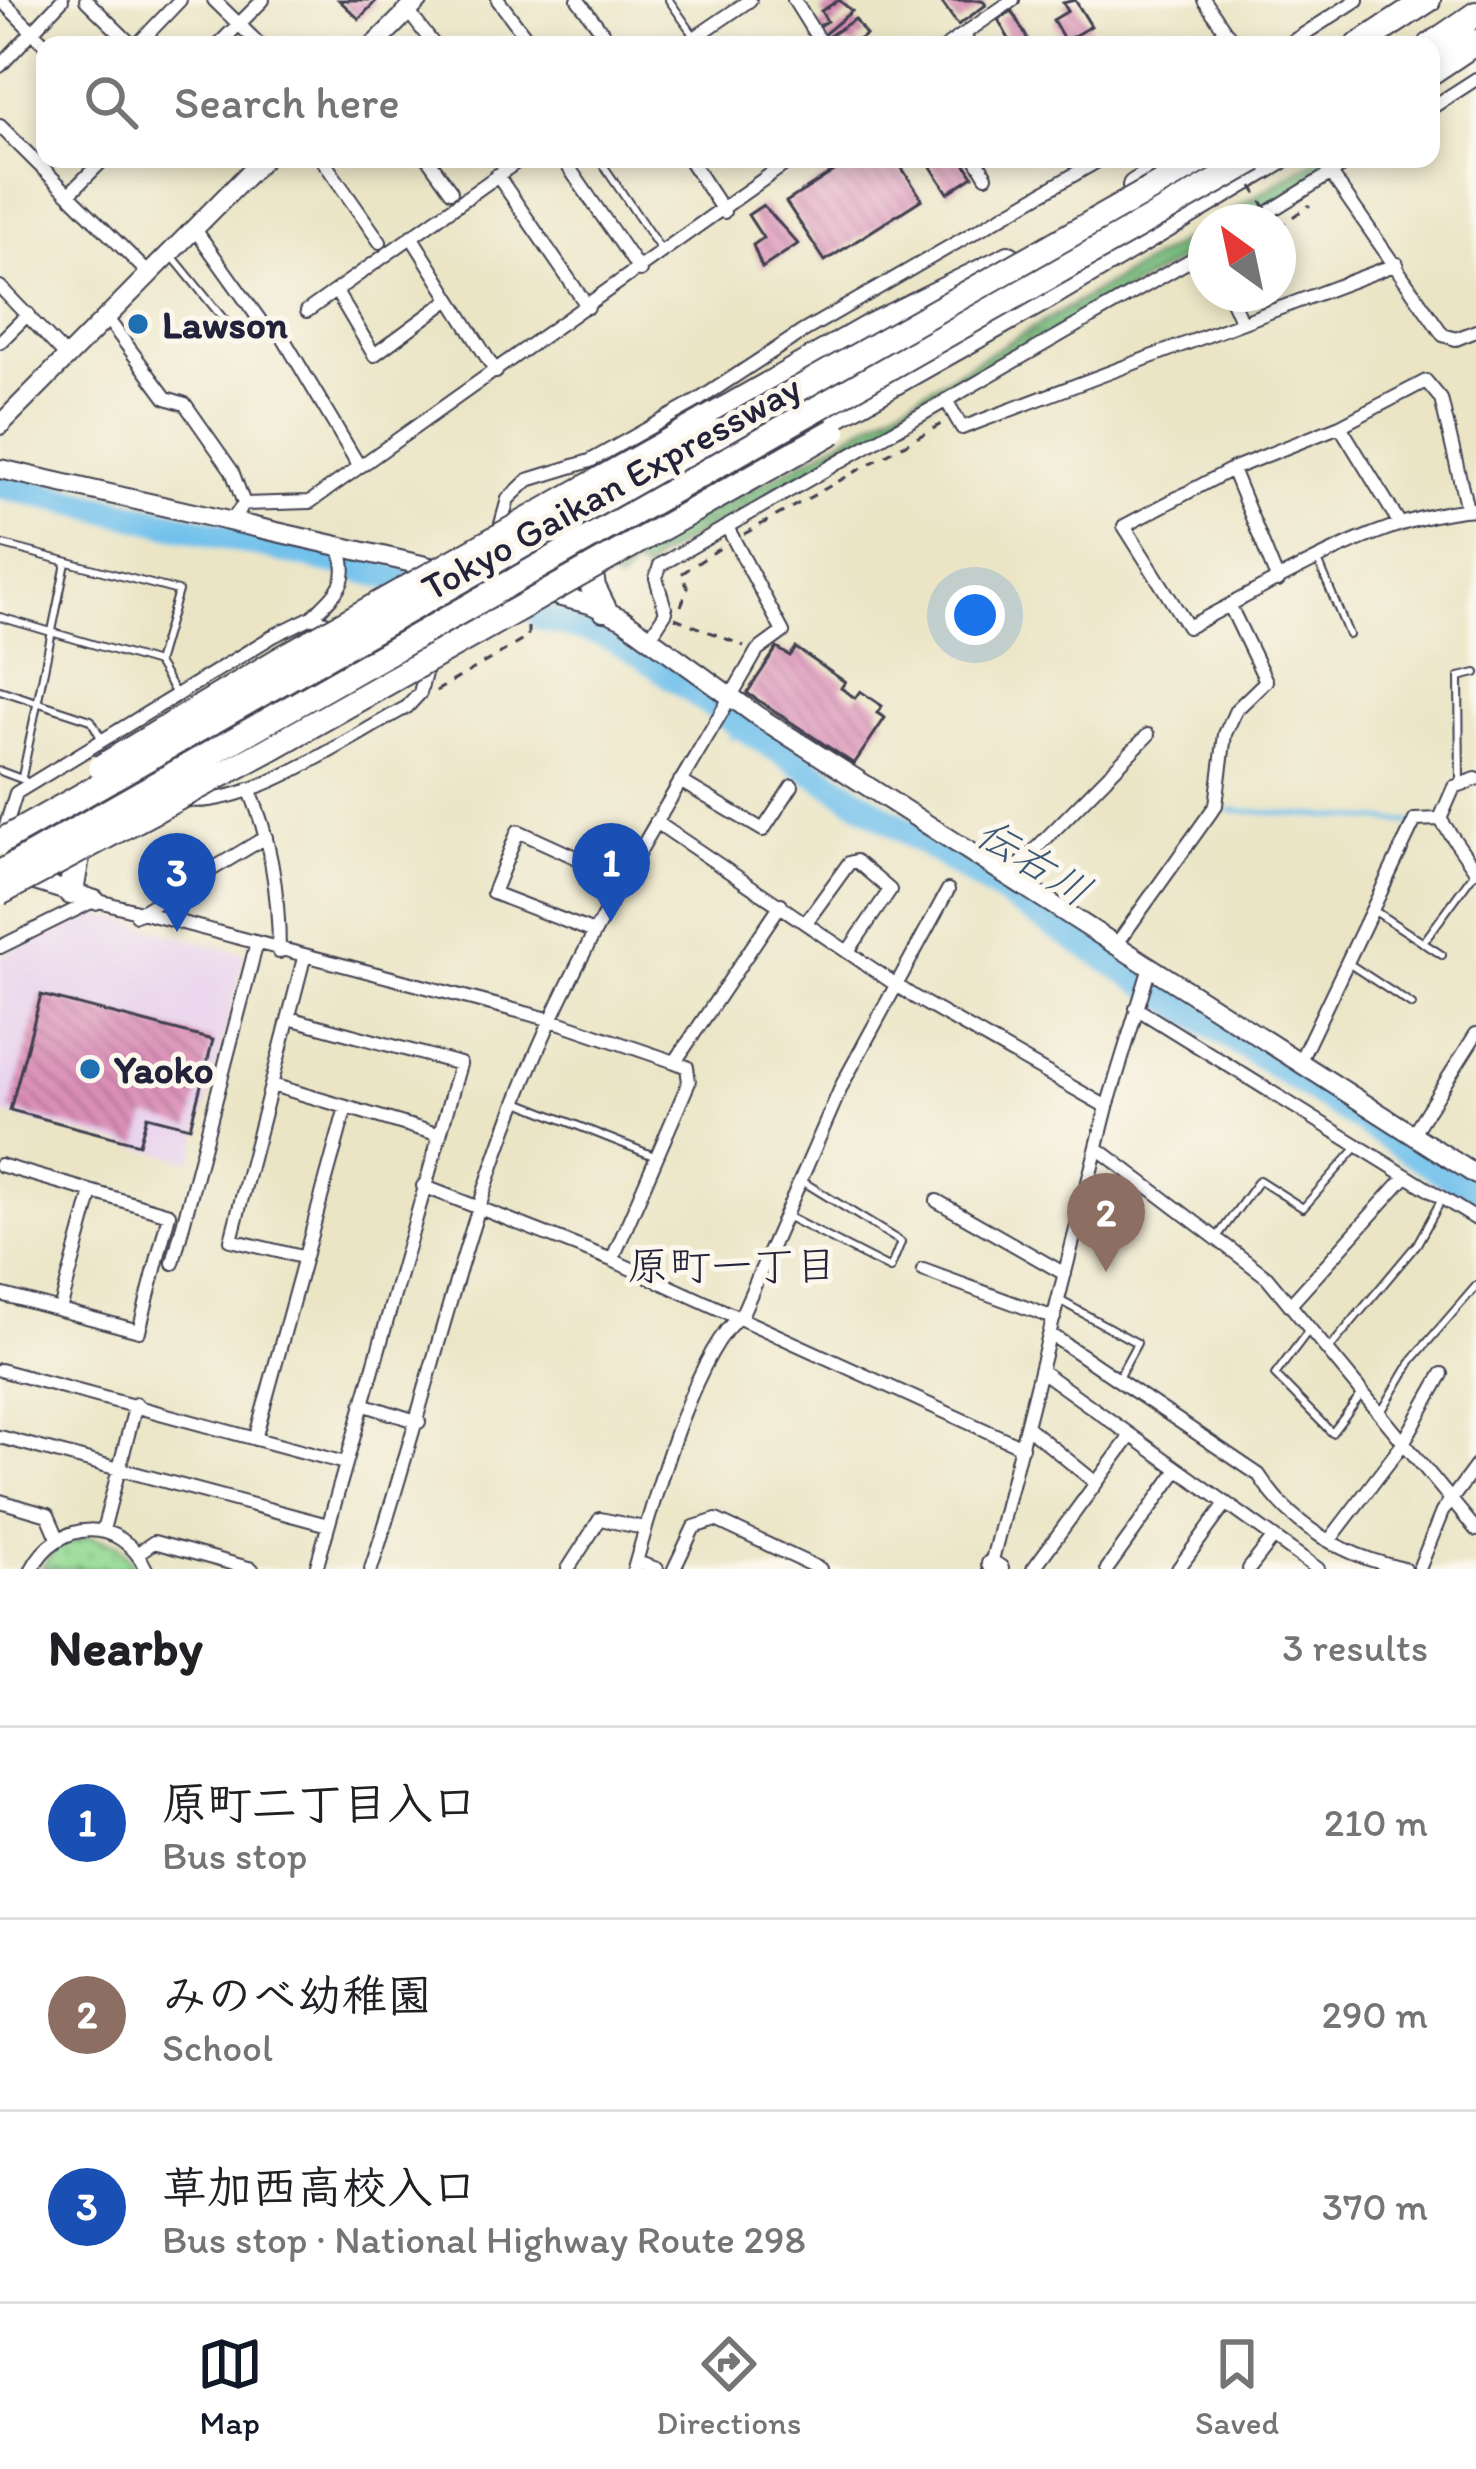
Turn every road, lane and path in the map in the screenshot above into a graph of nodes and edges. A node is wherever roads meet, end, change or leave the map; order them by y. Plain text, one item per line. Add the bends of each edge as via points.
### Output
1 (1, 0) edge
2 (62, 0) edge
3 (86, 0) edge
4 (180, 0) edge
5 (214, 0) edge
6 (263, 0) edge
7 (498, 0) edge
8 (578, 0) edge
9 (669, 0) edge
10 (750, 0) edge
11 (794, 0) edge
12 (1013, 0) edge
13 (1204, 0) edge
14 (1358, 0) edge
15 (1407, 0) edge
16 (1428, 0) edge
17 (1449, 0) edge
18 (414, 5) edge
19 (1476, 14) edge
20 (239, 25) junction
21 (1476, 29) edge
22 (32, 31) junction
23 (37, 36) edge
24 (125, 36) edge
25 (144, 36) edge
26 (227, 36) edge
27 (251, 36) edge
28 (383, 36) edge
29 (430, 36) edge
30 (525, 36) edge
31 (605, 36) edge
32 (687, 36) edge
33 (697, 36) edge
34 (814, 36) edge
35 (973, 36) edge
36 (1229, 36) edge
37 (1301, 36) edge
38 (1355, 36) edge
39 (1373, 36) edge
40 (1395, 36) edge
41 (1440, 39) edge
42 (1476, 42) edge
43 (1440, 53) edge
44 (0, 66) edge
45 (1440, 66) edge
46 (1476, 79) edge
47 (1440, 102) edge
48 (0, 126) edge
49 (36, 161) edge
50 (43, 168) edge
51 (95, 168) edge
52 (253, 168) edge
53 (328, 168) edge
54 (434, 168) edge
55 (507, 168) edge
56 (569, 168) edge
57 (605, 168) edge
58 (694, 168) edge
59 (780, 168) edge
60 (981, 168) edge
61 (1085, 168) edge
62 (1162, 168) edge
63 (1188, 168) edge
64 (1248, 168) edge
65 (1250, 168) edge
66 (1263, 168) edge
67 (1276, 168) edge
68 (1340, 168) edge
69 (1331, 174) junction
70 (497, 175) junction
71 (986, 176) dead end
72 (451, 191) dead end
73 (69, 194) junction
74 (1267, 204) edge
75 (1282, 204) edge
76 (1311, 206) dead end
77 (724, 212) junction
78 (1296, 214) edge
79 (194, 228) junction
80 (411, 236) junction
81 (1149, 236) junction
82 (380, 242) dead end
83 (1026, 250) junction
84 (170, 253) junction
85 (664, 254) junction
86 (1188, 261) edge
87 (1397, 264) junction
88 (640, 271) junction
89 (149, 274) junction
90 (0, 287) edge
91 (336, 291) junction
92 (1048, 296) junction
93 (450, 299) junction
94 (588, 307) junction
95 (308, 311) dead end
96 (1237, 312) edge
97 (28, 314) junction
98 (106, 317) junction
99 (1241, 321) junction
100 (1476, 331) edge
101 (239, 338) dead end
102 (0, 342) edge
103 (67, 357) junction
104 (496, 373) junction
105 (946, 400) junction
106 (950, 420) dead end
107 (0, 425) edge
108 (1340, 426) junction
109 (359, 466) junction
110 (0, 469) edge
111 (1232, 470) junction
112 (244, 503) junction
113 (1471, 509) edge
114 (229, 524) junction
115 (1400, 524) junction
116 (731, 533) junction
117 (0, 544) edge
118 (338, 544) junction
119 (505, 544) junction
120 (588, 555) junction
121 (66, 562) junction
122 (1318, 563) junction
123 (455, 572) junction
124 (1278, 581) junction
125 (528, 589) junction
126 (681, 605) dead end
127 (1230, 606) junction
128 (604, 609) junction
129 (666, 612) junction
130 (0, 617) edge
131 (312, 617) junction
132 (52, 632) junction
133 (350, 632) junction
134 (1348, 635) dead end
135 (650, 637) junction
136 (433, 643) junction
137 (757, 651) junction
138 (157, 663) junction
139 (1476, 673) edge
140 (0, 690) edge
141 (420, 693) junction
142 (177, 696) junction
143 (38, 700) junction
144 (728, 702) junction
145 (1148, 735) dead end
146 (104, 741) junction
147 (0, 771) edge
148 (1476, 779) edge
149 (680, 781) junction
150 (25, 782) junction
151 (1460, 784) junction
152 (792, 786) dead end
153 (249, 789) junction
154 (160, 795) junction
155 (1440, 819) junction
156 (656, 822) junction
157 (2, 833) edge
158 (266, 837) junction
159 (80, 840) junction
160 (1476, 870) edge
161 (1009, 876) junction
162 (3, 879) edge
163 (623, 879) junction
164 (948, 890) dead end
165 (83, 896) junction
166 (781, 904) junction
167 (1373, 910) junction
168 (136, 915) junction
169 (807, 921) junction
170 (594, 932) junction
171 (1423, 943) junction
172 (1116, 945) junction
173 (256, 946) junction
174 (0, 947) edge
175 (848, 950) junction
176 (279, 952) junction
177 (1442, 955) dead end
178 (304, 958) junction
179 (1348, 963) junction
180 (1149, 970) junction
181 (899, 985) junction
182 (1137, 1004) junction
183 (1412, 1005) dead end
184 (290, 1018) junction
185 (552, 1020) junction
186 (1476, 1034) edge
187 (675, 1061) junction
188 (1299, 1063) junction
189 (272, 1085) junction
190 (518, 1102) junction
191 (346, 1107) junction
192 (1107, 1107) junction
193 (437, 1134) junction
194 (1412, 1135) junction
195 (1358, 1146) junction
196 (1097, 1148) junction
197 (656, 1157) junction
198 (0, 1165) edge
199 (1476, 1175) edge
200 (1406, 1176) junction
201 (802, 1181) junction
202 (423, 1186) junction
203 (92, 1192) junction
204 (1442, 1199) junction
205 (937, 1201) dead end
206 (479, 1204) junction
207 (785, 1215) junction
208 (1476, 1219) edge
209 (1219, 1236) junction
210 (302, 1257) junction
211 (612, 1260) junction
212 (173, 1263) dead end
213 (923, 1270) dead end
214 (1065, 1274) junction
215 (1476, 1286) edge
216 (0, 1294) edge
217 (1058, 1300) junction
218 (1290, 1306) junction
219 (60, 1310) junction
220 (1054, 1318) junction
221 (735, 1319) junction
222 (1309, 1330) junction
223 (1050, 1334) junction
224 (1327, 1352) junction
225 (0, 1370) edge
226 (1041, 1370) junction
227 (1442, 1374) dead end
228 (1118, 1378) junction
229 (1360, 1395) junction
230 (136, 1404) junction
231 (362, 1404) junction
232 (1378, 1417) junction
233 (419, 1422) junction
234 (1027, 1427) junction
235 (1130, 1436) junction
236 (0, 1437) edge
237 (254, 1438) junction
238 (1402, 1445) junction
239 (1022, 1447) junction
240 (346, 1463) junction
241 (1476, 1466) edge
242 (119, 1467) junction
243 (1177, 1471) junction
244 (1096, 1483) junction
245 (0, 1501) edge
246 (1449, 1502) junction
247 (1226, 1505) junction
248 (328, 1525) junction
249 (644, 1528) junction
250 (103, 1530) junction
251 (1476, 1531) edge
252 (58, 1538) junction
253 (1273, 1538) junction
254 (1329, 1541) junction
255 (138, 1552) junction
256 (1358, 1564) edge
257 (635, 1565) edge
258 (993, 1567) edge
259 (32, 1569) edge
260 (146, 1569) edge
261 (252, 1569) edge
262 (316, 1569) edge
263 (371, 1569) edge
264 (568, 1569) edge
265 (657, 1569) edge
266 (674, 1569) edge
267 (820, 1569) edge
268 (1033, 1569) edge
269 (1107, 1569) edge
270 (1178, 1569) edge
271 (1250, 1569) edge
272 (1317, 1569) edge
273 (1404, 1569) edge
274 (1419, 1569) edge

1 - 22 street
2 - 22 street
3 - 24 street
4 - 25 street
5 - 20 street
6 - 20 street
7 - 30 street
8 - 31 street
9 - 32 lane
10 - 33 street
11 - 34 street
12 - 35 street
13 - 36 street
14 - 37 street
15 - 38 highway
16 - 39 highway
17 - 40 highway
18 - 28 street
18 - 29 street
19 - 41 highway
20 - 26 street
20 - 27 street
21 - 43 highway
22 - 23 street
22 - 44 street
42 - 45 highway
46 - 47 street
48 - 49 street
50 - 73 street
51 - 73 street
52 - 79 street
53 - 82 street
54 - 72 street
55 - 70 street
56 - 88 street
57 - 85 lane
58 - 77 street
59 - 77 street
60 - 71 street
61 - 119 street via 698,401 590,461 528,480 503,511
62 - 83 highway
63 - 157 highway, Tokyo Gaikan Expressway, bridge
64 - 162 highway, Tokyo Gaikan Expressway, bridge
65 - 74 path, bridge
66 - 81 highway
67 - 81 highway
68 - 69 street
69 - 75 street
69 - 87 street
70 - 80 street
70 - 94 street
73 - 89 street
76 - 78 path
77 - 85 street
79 - 84 street
79 - 109 street via 264,326 282,336
80 - 91 street
80 - 93 street
81 - 92 highway
83 - 119 highway
83 - 157 highway, bridge via 871,326 284,657
84 - 89 street
84 - 101 lane
85 - 88 street
86 - 105 street
87 - 99 street
87 - 100 street via 1443,334 1456,339
88 - 94 street
89 - 98 street
90 - 97 street
91 - 93 street via 374,355
91 - 95 street
92 - 120 highway
92 - 162 highway, bridge via 834,431 263,752
93 - 104 street
94 - 104 street
96 - 99 street
97 - 102 street
97 - 103 street
98 - 103 street
98 - 112 street via 166,398 185,404 232,471
99 - 105 street via 962,428
103 - 107 street
104 - 109 street
105 - 116 street
106 - 116 path
108 - 111 street
108 - 113 street via 1426,381 1441,399
108 - 115 street
109 - 112 street via 310,502
110 - 114 street
111 - 124 street
111 - 127 street via 1124,526 1188,628
112 - 114 street
113 - 115 street
114 - 118 street
115 - 122 street
116 - 126 path via 680,574 688,588
116 - 129 street via 660,565
116 - 137 street via 783,632
117 - 121 lane
118 - 123 street
118 - 131 street via 344,584
119 - 123 highway
120 - 125 highway
120 - 128 highway
121 - 132 lane
121 - 138 lane via 178,591
122 - 124 street
122 - 134 lane
123 - 125 street
123 - 133 highway
124 - 127 street
125 - 128 street
125 - 136 highway
125 - 141 path via 528,637
127 - 172 street via 1266,681 1236,710 1226,734 1216,805
128 - 135 street
129 - 135 street
129 - 137 path
130 - 132 lane
131 - 133 street
131 - 142 street
132 - 138 lane
132 - 143 lane
133 - 157 highway
135 - 144 street
136 - 141 street
136 - 154 highway
137 - 144 street
138 - 142 lane
139 - 151 lane via 1460,677
140 - 143 lane
141 - 153 street
142 - 146 street
143 - 146 lane via 91,720
143 - 150 lane
144 - 149 street
144 - 161 street
145 - 161 street
146 - 150 street
147 - 150 lane
148 - 151 street
149 - 152 street via 763,830
149 - 156 street
150 - 157 street
151 - 155 street
153 - 154 street via 196,803
153 - 158 street
154 - 159 highway
155 - 160 street
155 - 167 street via 1415,820
156 - 163 street
156 - 166 street
158 - 168 street
158 - 176 street
159 - 162 highway
159 - 165 highway
160 - 171 lane
161 - 172 street
162 - 165 street
163 - 170 street
163 - 170 street via 518,831 493,893
164 - 181 street
165 - 168 street
165 - 174 street
166 - 169 street
166 - 187 street
167 - 171 lane
167 - 179 street
168 - 173 street
169 - 175 street
169 - 175 street via 856,861 890,890
170 - 185 street
171 - 177 lane
172 - 180 street
173 - 176 street
173 - 212 street
175 - 181 street
176 - 178 street
178 - 184 street
178 - 185 street
179 - 183 lane
179 - 188 street
180 - 182 street
180 - 188 street
181 - 192 street
181 - 201 street via 843,1083
182 - 192 street
182 - 195 street
184 - 189 street
184 - 193 street via 460,1064
185 - 187 street
185 - 190 street
186 - 194 street
187 - 197 street via 687,1067 689,1082
188 - 194 street
189 - 191 street
189 - 210 street via 231,1240
190 - 197 lane
190 - 206 street
191 - 193 street
191 - 210 street
192 - 196 street
193 - 202 street
194 - 199 street
195 - 200 street
195 - 209 lane via 1303,1208 1259,1180
196 - 209 street
196 - 214 street
197 - 211 street
198 - 203 street
200 - 204 street
200 - 218 street
201 - 207 street
201 - 207 lane via 901,1242 890,1269
202 - 206 street
202 - 231 street
203 - 219 street
203 - 219 street via 169,1214 139,1331
204 - 208 street
204 - 224 lane via 1418,1244
205 - 214 street
206 - 211 street
206 - 233 street
207 - 221 street
209 - 218 street
210 - 237 street
211 - 221 street
213 - 220 street
214 - 217 street
215 - 232 lane via 1412,1360
216 - 219 street
217 - 220 street
217 - 228 lane via 1137,1343
218 - 222 street
220 - 223 street
221 - 239 street
221 - 249 street via 685,1414
222 - 224 street
222 - 229 lane via 1275,1375 1332,1432
223 - 226 street
223 - 228 street
224 - 229 street
225 - 230 street
226 - 234 street
226 - 235 street
227 - 238 street
228 - 254 street via 1259,1475 1276,1501
229 - 232 street
230 - 237 street
230 - 242 street
231 - 233 street
231 - 240 street
232 - 238 street
233 - 263 street
234 - 239 street
234 - 244 street
235 - 243 street
235 - 244 street
236 - 242 street
237 - 240 street
238 - 246 street
238 - 254 street
239 - 258 street
240 - 248 street
241 - 246 street
242 - 248 street
242 - 250 street
243 - 247 street
243 - 269 street
244 - 268 street
245 - 252 street via 48,1515
246 - 251 street
246 - 274 street
247 - 253 street
247 - 270 street
248 - 262 street
249 - 257 street
249 - 264 street via 600,1519
250 - 252 street
250 - 255 street
252 - 259 street
253 - 271 street
253 - 272 street
254 - 256 street
255 - 260 street
255 - 261 street via 154,1542
256 - 273 street
257 - 265 street
266 - 267 street via 694,1527 716,1520

